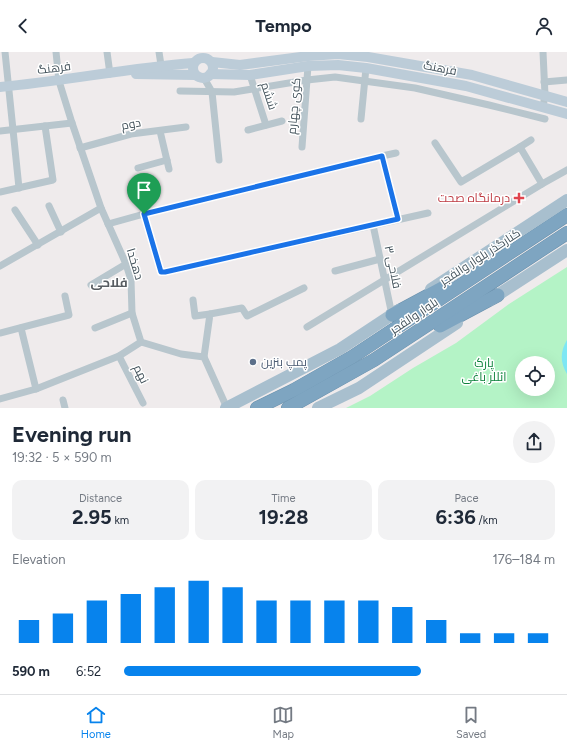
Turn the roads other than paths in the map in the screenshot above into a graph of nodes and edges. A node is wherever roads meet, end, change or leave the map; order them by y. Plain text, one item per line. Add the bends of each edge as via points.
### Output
1 (5, 52) edge
2 (56, 52) edge
3 (108, 52) edge
4 (159, 52) edge
5 (543, 52) edge
6 (196, 58) edge
7 (210, 58) edge
8 (161, 65) junction
9 (308, 66) junction
10 (366, 68) junction
11 (110, 74) junction
12 (250, 74) junction
13 (203, 76) junction
14 (307, 80) junction
15 (567, 80) edge
16 (59, 81) junction
17 (365, 81) junction
18 (544, 82) junction
19 (4, 87) edge
20 (254, 89) junction
21 (180, 90) dead end
22 (212, 92) junction
23 (545, 95) junction
24 (567, 102) edge
25 (543, 107) junction
26 (567, 114) edge
27 (361, 119) dead end
28 (546, 119) dead end
29 (282, 121) dead end
30 (72, 123) junction
31 (266, 125) junction
32 (45, 126) junction
33 (186, 127) dead end
34 (13, 129) junction
35 (248, 130) dead end
36 (0, 131) edge
37 (160, 131) junction
38 (531, 140) dead end
39 (435, 143) dead end
40 (302, 147) dead end
41 (520, 147) junction
42 (80, 148) junction
43 (396, 153) dead end
44 (382, 156) junction
45 (168, 160) junction
46 (219, 160) dead end
47 (138, 168) dead end
48 (169, 169) dead end
49 (567, 170) edge
50 (542, 184) junction
51 (19, 188) junction
52 (0, 192) edge
53 (567, 200) edge
54 (49, 206) dead end
55 (101, 208) junction
56 (15, 210) dead end
57 (428, 213) dead end
58 (144, 214) junction
59 (567, 216) edge
60 (398, 219) junction
61 (108, 224) junction
62 (373, 225) junction
63 (61, 232) junction
64 (567, 233) edge
65 (38, 245) junction
66 (518, 247) junction
67 (567, 250) edge
68 (380, 259) junction
69 (126, 264) junction
70 (0, 266) edge
71 (335, 271) dead end
72 (385, 280) junction
73 (91, 285) dead end
74 (304, 288) dead end
75 (498, 295) junction
76 (65, 296) dead end
77 (193, 300) dead end
78 (132, 313) junction
79 (210, 314) junction
80 (392, 315) junction
81 (307, 327) dead end
82 (21, 328) junction
83 (95, 328) dead end
84 (0, 333) edge
85 (141, 342) junction
86 (119, 356) junction
87 (204, 357) junction
88 (374, 360) junction
89 (36, 389) junction
90 (0, 399) edge
91 (63, 400) dead end
92 (143, 403) dead end
93 (65, 408) edge
94 (227, 408) edge
95 (257, 408) edge
96 (288, 408) edge
97 (318, 408) edge

1 - 19 street
2 - 16 street, دهخدا
3 - 11 street
4 - 8 street
5 - 18 street
6 - 7 street
6 - 8 street, فرهنگ
6 - 13 street via 192,69
7 - 13 street via 213,68
7 - 23 street, فرهنگ via 240,65 338,54 368,57 472,75
8 - 11 street, فرهنگ
9 - 10 street, فرهنگ via 338,65
9 - 12 street, فرهنگ
9 - 14 street, کوی چهارم
10 - 17 street
10 - 25 street, فرهنگ via 466,86
11 - 13 street, فرهنگ
11 - 16 street, فرهنگ
12 - 13 street, فرهنگ
12 - 20 street, ششم
13 - 22 street
14 - 17 street via 335,77
14 - 20 street
14 - 40 street, کوی چهارم
15 - 18 street
16 - 19 street, فرهنگ
16 - 30 street, دهخدا
17 - 27 street
17 - 28 street via 415,88
18 - 23 street
19 - 34 street
20 - 22 street
20 - 31 street, ششم
21 - 22 street
22 - 46 street
23 - 24 street, فرهنگ
23 - 25 street
25 - 26 street, فرهنگ
29 - 31 street
30 - 32 street
30 - 42 street, دهخدا
31 - 35 street
32 - 34 street
32 - 51 street via 53,180
33 - 37 street, دوم
34 - 36 street
34 - 51 street
37 - 42 street, دوم via 131,134
37 - 45 street
38 - 41 street
39 - 41 street via 461,182
41 - 50 street
42 - 55 street, دهخدا
43 - 44 street
44 - 58 street
44 - 60 street
45 - 47 street
45 - 48 street
49 - 50 street
50 - 72 street
51 - 52 street
53 - 80 main road, کنارگذر بلوار والفجر
54 - 63 street
55 - 61 street, دهخدا
55 - 63 street
56 - 65 street
57 - 60 street
58 - 61 street
58 - 62 street via 161,272
59 - 66 highway, بلوار والفجر
60 - 62 street
61 - 69 street, دهخدا
62 - 68 street, فلاحی ۳
63 - 65 street
64 - 88 highway, بلوار والفجر
65 - 70 street
66 - 80 highway
66 - 95 highway, بلوار والفجر via 352,357
67 - 75 main road
68 - 71 street
68 - 72 street, فلاحی ۳
69 - 73 street
69 - 78 street, دهخدا via 131,280
72 - 80 street, فلاحی ۳
72 - 81 street
74 - 79 street via 247,316 242,308
75 - 88 highway
75 - 97 main road via 359,388
76 - 82 street via 69,315
77 - 79 street via 195,316
78 - 83 street
78 - 85 street, دهخدا
79 - 87 street
80 - 94 main road, کنارگذر بلوار والفجر via 340,349
82 - 84 street
82 - 89 street
85 - 86 street
85 - 87 street via 182,354
86 - 89 street
86 - 92 street, نهم
87 - 94 street
88 - 96 highway, بلوار والفجر
89 - 90 street
91 - 93 street

